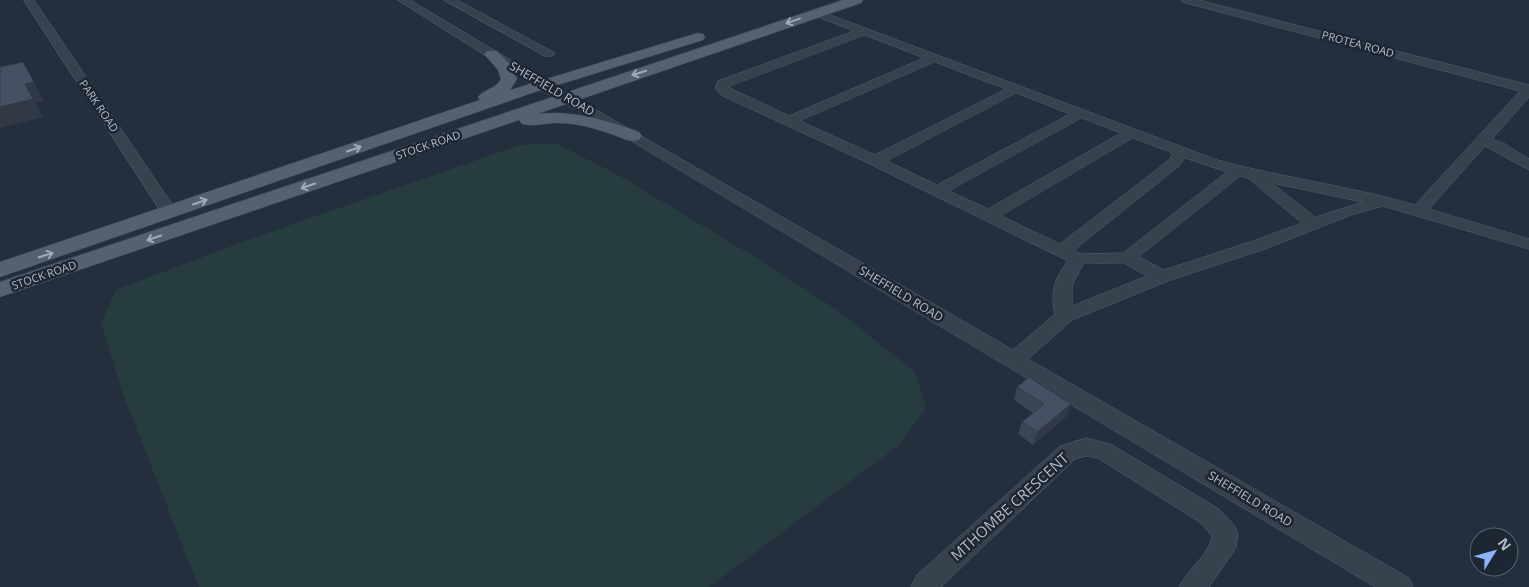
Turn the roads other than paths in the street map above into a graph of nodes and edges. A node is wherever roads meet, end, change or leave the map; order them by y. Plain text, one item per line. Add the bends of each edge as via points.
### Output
1 (28, 0) edge
2 (404, 0) edge
3 (449, 0) edge
4 (856, 0) edge
5 (1186, 0) edge
6 (820, 6) edge
7 (743, 24) dead end
8 (865, 32) junction
9 (707, 34) dead end
10 (492, 54) junction
11 (549, 54) dead end
12 (934, 58) junction
13 (542, 85) junction
14 (1529, 89) edge
15 (1016, 90) junction
16 (565, 98) junction
17 (1081, 113) junction
18 (789, 121) junction
19 (413, 129) junction
20 (1132, 133) junction
21 (633, 136) junction
22 (454, 137) junction
23 (1481, 140) junction
24 (1182, 152) junction
25 (875, 161) junction
26 (1529, 165) edge
27 (1245, 173) junction
28 (937, 191) junction
29 (1382, 201) junction
30 (1419, 211) junction
31 (170, 212) junction
32 (989, 216) junction
33 (1315, 224) junction
34 (1529, 244) edge
35 (1069, 255) junction
36 (1127, 258) junction
37 (0, 270) edge
38 (1162, 277) junction
39 (0, 290) edge
40 (1065, 316) junction
41 (1014, 360) junction
42 (925, 587) edge
43 (1193, 587) edge
44 (1399, 587) edge

1 - 31 street, PARK ROAD
2 - 10 street, SHEFFIELD ROAD
3 - 11 street
4 - 6 main road, STOCK ROAD
5 - 14 street, PROTEA ROAD
6 - 7 main road, STOCK ROAD
6 - 8 street
6 -> 16 main road, STOCK ROAD
8 - 12 street
8 - 18 street via 721,86 726,92
9 - 13 main road, STOCK ROAD
10 - 13 street, SHEFFIELD ROAD
10 - 19 main road via 510,77 500,91
12 - 15 street
12 - 18 street
13 - 16 street, SHEFFIELD ROAD
13 - 19 main road, STOCK ROAD
14 - 23 street
15 - 17 street
15 - 25 street
16 - 21 street, SHEFFIELD ROAD
16 - 22 main road, STOCK ROAD
17 - 20 street
17 - 28 street
18 - 25 street
31 -> 19 main road, STOCK ROAD
20 - 24 street
20 - 32 street
21 - 22 main road via 594,121 560,117 528,120
21 - 41 street, SHEFFIELD ROAD
22 -> 39 main road, STOCK ROAD
23 - 26 street via 1500,147
23 - 30 street
24 - 27 street
24 - 35 street via 1174,163
25 - 28 street
27 - 29 street
27 - 33 street
27 - 36 street
28 - 32 street
29 - 30 street
29 - 33 street
30 - 34 street
37 -> 31 main road, STOCK ROAD
32 - 35 street
33 - 38 street
35 - 36 street
35 - 40 street via 1060,297
36 - 38 street
38 - 40 street
40 - 41 street
41 - 44 street, SHEFFIELD ROAD
42 - 43 street, MTHOMBE CRESCENT via 1067,453 1086,448 1104,451 1210,516 1225,533 1223,548

